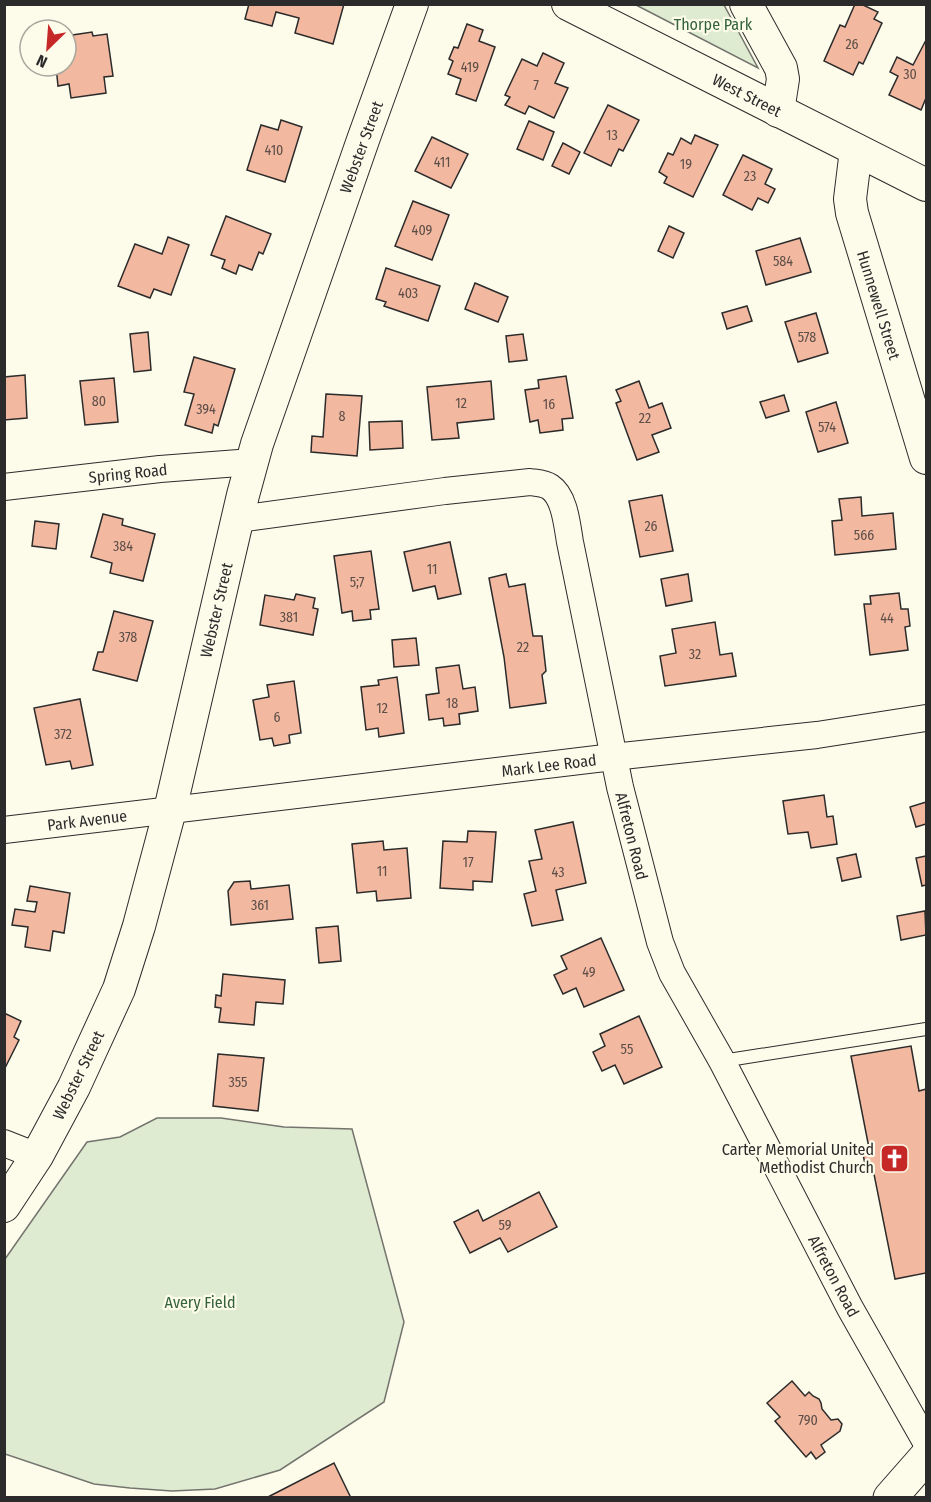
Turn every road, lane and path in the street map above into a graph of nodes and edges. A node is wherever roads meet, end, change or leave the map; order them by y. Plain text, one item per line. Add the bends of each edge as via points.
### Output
1 (412, 4) edge
2 (568, 4) edge
3 (746, 4) edge
4 (778, 111) junction
5 (856, 150) junction
6 (927, 185) edge
7 (927, 458) edge
8 (252, 462) junction
9 (4, 488) edge
10 (238, 519) junction
11 (927, 718) edge
12 (613, 757) junction
13 (170, 810) junction
14 (4, 830) edge
15 (927, 1029) edge
16 (722, 1061) junction
17 (4, 1143) edge
18 (37, 1156) junction
19 (4, 1206) edge
20 (927, 1442) edge
21 (927, 1457) edge
22 (890, 1497) edge

1 - 8 street, Webster Street
2 - 4 street, West Street
3 - 4 street via 781,69
4 - 5 street, West Street
5 - 6 street, West Street
5 - 7 street, Hunnewell Street via 852,213
8 - 9 street, Spring Road
8 - 10 street, Webster Street
10 - 12 street, Alfreton Road via 518,483 550,487 563,510
10 - 13 street, Webster Street
11 - 12 street, Mark Lee Road via 817,735
12 - 13 street, Mark Lee Road
12 - 16 street, Alfreton Road via 660,942 672,973
13 - 14 street, Park Avenue
13 - 18 street, Webster Street via 118,989 74,1087
15 - 16 lane
16 - 20 street, Alfreton Road via 850,1308
17 - 18 street
18 - 19 street, Webster Street
21 - 22 main road

